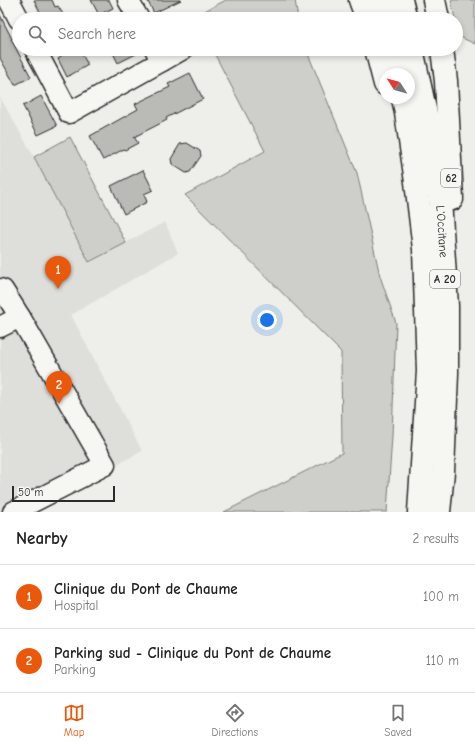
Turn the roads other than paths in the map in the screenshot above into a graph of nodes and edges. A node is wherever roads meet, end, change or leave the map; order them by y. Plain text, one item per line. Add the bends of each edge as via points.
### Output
1 (10, 0) edge
2 (128, 0) edge
3 (360, 0) edge
4 (380, 0) edge
5 (400, 0) edge
6 (434, 0) edge
7 (16, 12) edge
8 (135, 12) edge
9 (364, 12) edge
10 (384, 12) edge
11 (404, 12) edge
12 (437, 12) edge
13 (39, 56) edge
14 (158, 56) edge
15 (378, 56) edge
16 (394, 56) edge
17 (414, 56) edge
18 (443, 56) edge
19 (381, 68) edge
20 (397, 68) edge
21 (389, 104) edge
22 (404, 104) edge
23 (424, 249) junction
24 (0, 289) edge
25 (447, 306) junction
26 (20, 317) junction
27 (0, 327) edge
28 (13, 512) edge
29 (419, 512) edge
30 (439, 512) edge

1 - 7 street
2 - 8 street
3 - 9 highway
4 - 10 highway
5 - 11 highway
6 - 12 highway
13 - 14 street via 69,113 117,85
15 - 19 highway
16 - 20 highway
17 - 25 highway, L'Occitane / A 20 via 440,200
18 - 25 highway, 62 via 454,232
21 - 23 highway via 402,172
22 - 23 highway, L'Occitane / A 20
23 - 29 highway, L'Occitane / A 20 via 428,371
24 - 26 street
25 - 30 highway, L'Occitane / A 20 via 447,373
26 - 27 street
26 - 28 street via 104,465

